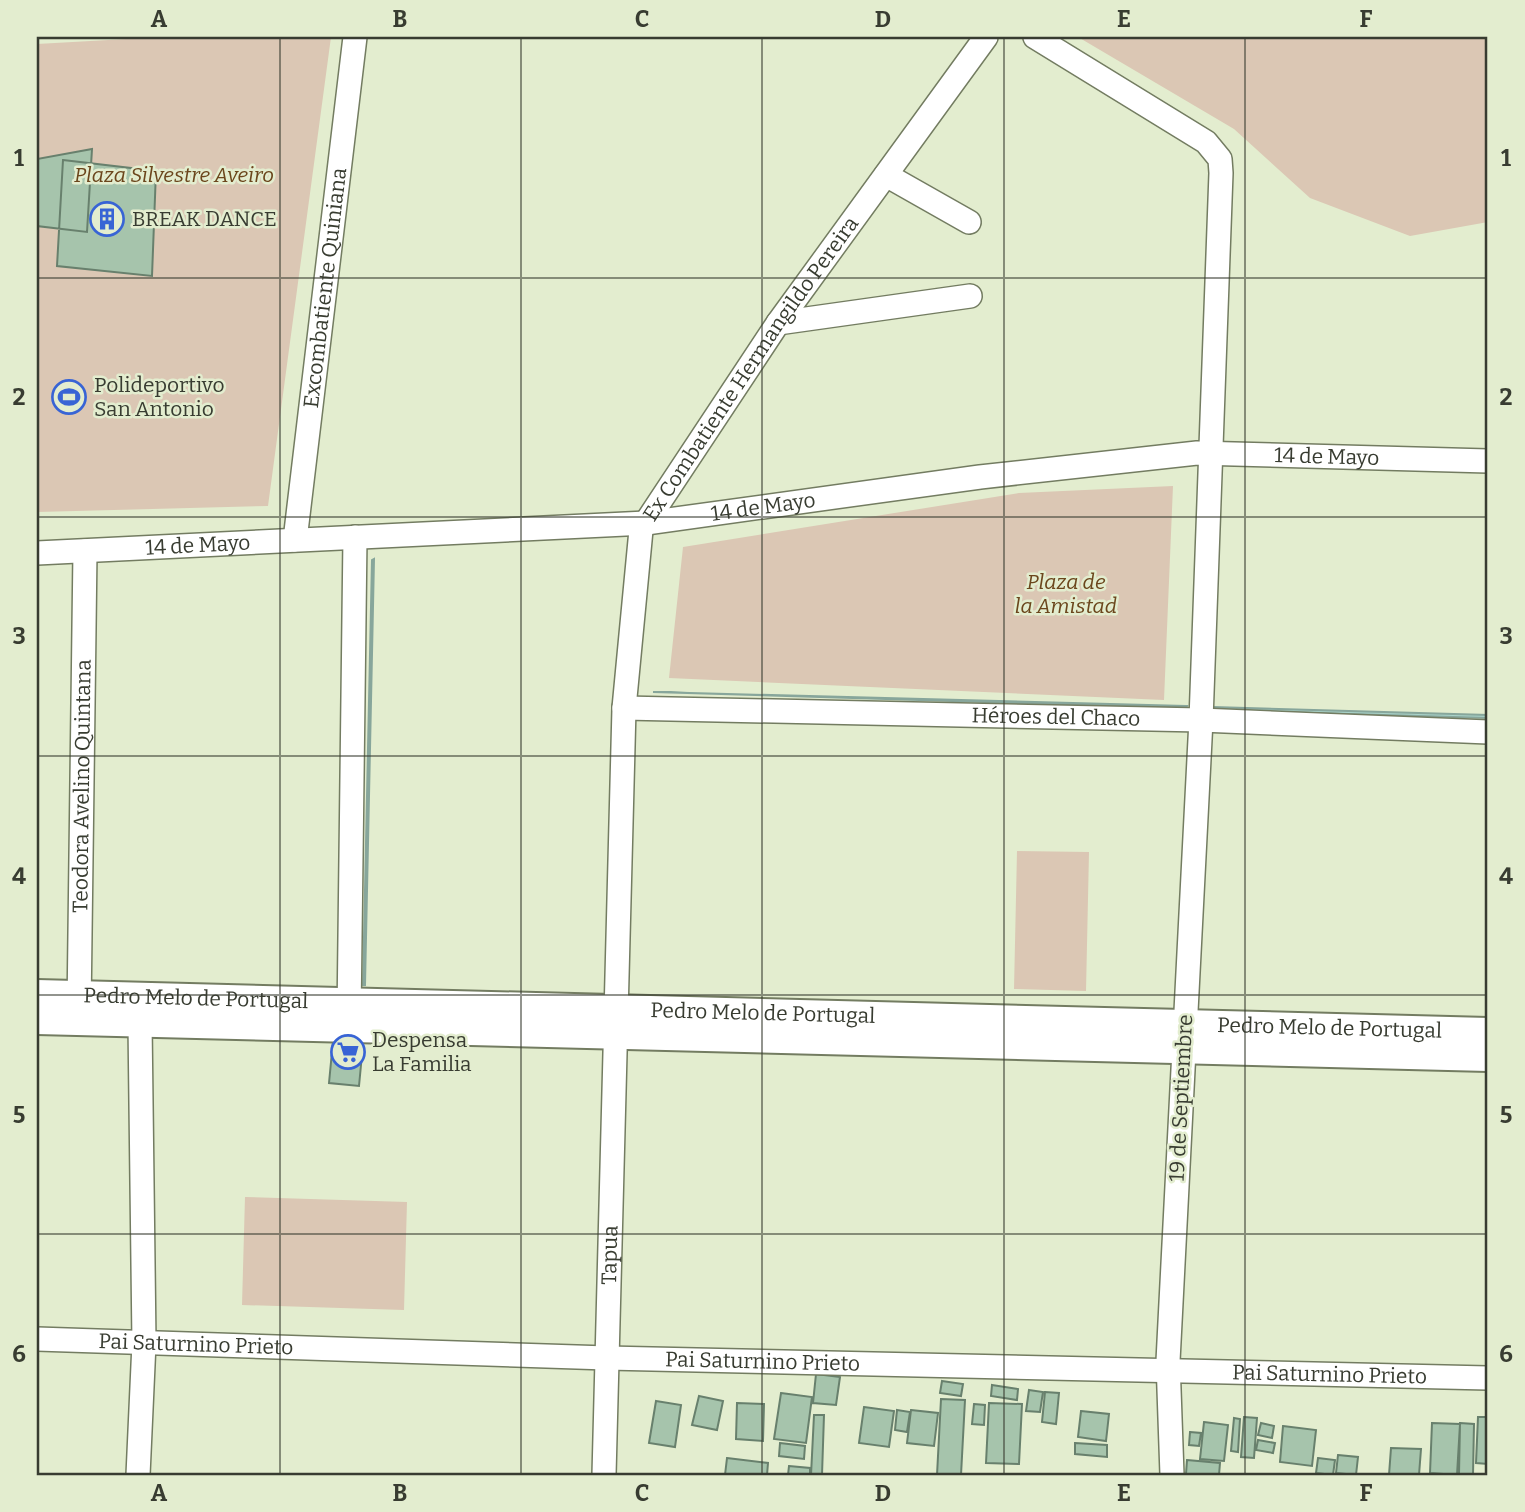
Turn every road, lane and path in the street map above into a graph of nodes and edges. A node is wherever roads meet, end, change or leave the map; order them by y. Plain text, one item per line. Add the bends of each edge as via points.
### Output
1 (355, 37) edge
2 (986, 37) edge
3 (1035, 37) edge
4 (886, 175) junction
5 (969, 222) dead end
6 (970, 296) dead end
7 (778, 323) junction
8 (1210, 454) junction
9 (1488, 461) edge
10 (646, 523) junction
11 (355, 537) junction
12 (295, 540) junction
13 (85, 551) junction
14 (37, 553) edge
15 (624, 708) junction
16 (1201, 720) junction
17 (1488, 732) edge
18 (37, 994) edge
19 (79, 1008) junction
20 (349, 1015) junction
21 (37, 1020) edge
22 (614, 1022) junction
23 (140, 1023) junction
24 (1488, 1032) edge
25 (1184, 1037) junction
26 (1488, 1057) edge
27 (37, 1339) edge
28 (144, 1342) junction
29 (607, 1358) junction
30 (1168, 1371) junction
31 (1488, 1378) edge
32 (138, 1475) edge
33 (604, 1475) edge
34 (1172, 1475) edge

1 - 12 street, Excombatiente Quiniana
2 - 4 street, Ex Combatiente Hermangildo Pereira
3 - 8 street, 19 de Septiembre via 1206,142 1220,159
4 - 5 street
4 - 7 street, Ex Combatiente Hermangildo Pereira
6 - 7 street
7 - 10 street, Ex Combatiente Hermangildo Pereira
8 - 9 street, 14 de Mayo
8 - 10 street, 14 de Mayo via 980,477
8 - 16 street, 19 de Septiembre
10 - 11 street, 14 de Mayo
10 - 15 street, Ex Combatiente Hermangildo Pereira via 641,530
11 - 12 street, 14 de Mayo
11 - 20 street
12 - 13 street, 14 de Mayo
13 - 14 street, 14 de Mayo
13 - 19 street, Teodora Avelino Quintana
15 - 16 street, Héroes del Chaco
15 - 22 street, Ex Combatiente Hermangildo Pereira
16 - 17 street, Héroes del Chaco
16 - 25 street, 19 de Septiembre
18 - 19 street, Pedro Melo de Portugal
19 - 20 street, Pedro Melo de Portugal
19 - 21 street, Pedro Melo de Portugal
19 - 23 street, Pedro Melo de Portugal
20 - 22 street, Pedro Melo de Portugal
20 - 23 street, Pedro Melo de Portugal
22 - 25 street, Pedro Melo de Portugal
22 - 29 street, Tapua
23 - 28 street
24 - 25 street, Pedro Melo de Portugal
25 - 26 street, Pedro Melo de Portugal
25 - 30 street, 19 de Septiembre
27 - 28 street, Pai Saturnino Prieto
28 - 29 street, Pai Saturnino Prieto
28 - 32 street
29 - 30 street, Pai Saturnino Prieto
29 - 33 street, Tapua
30 - 31 street, Pai Saturnino Prieto
30 - 34 street, 19 de Septiembre

